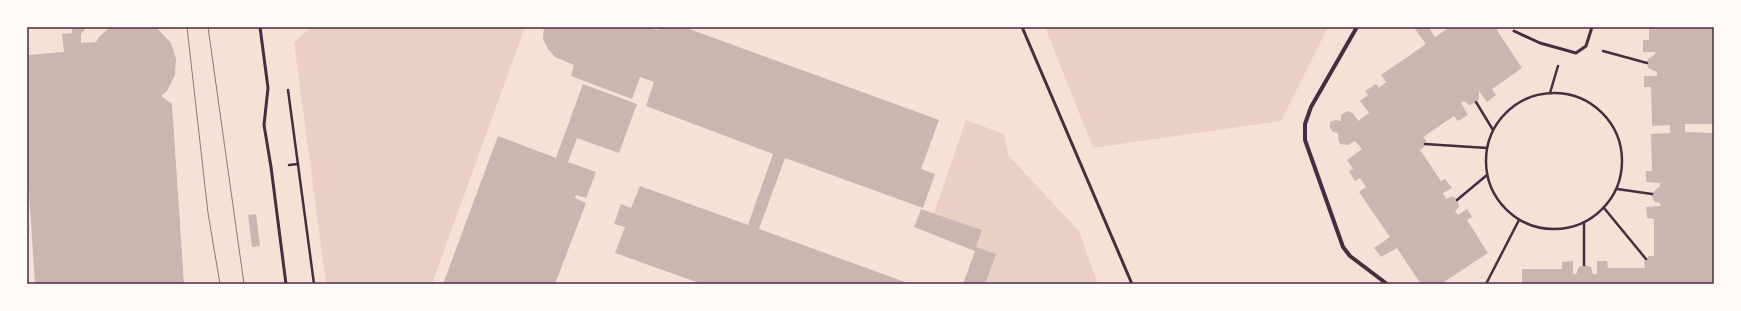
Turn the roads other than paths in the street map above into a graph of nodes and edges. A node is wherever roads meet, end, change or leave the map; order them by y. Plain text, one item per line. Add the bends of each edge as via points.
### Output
1 (260, 27) edge
2 (1022, 27) edge
3 (1357, 27) edge
4 (1592, 27) edge
5 (1514, 31) dead end
6 (286, 284) edge
7 (1132, 284) edge
8 (1387, 284) edge

1 - 6 lane via 268,88 264,124
2 - 7 lane
3 - 8 street via 1311,107 1305,124 1305,140 1343,247 1350,256
4 - 5 lane via 1586,46 1576,53 1540,43

